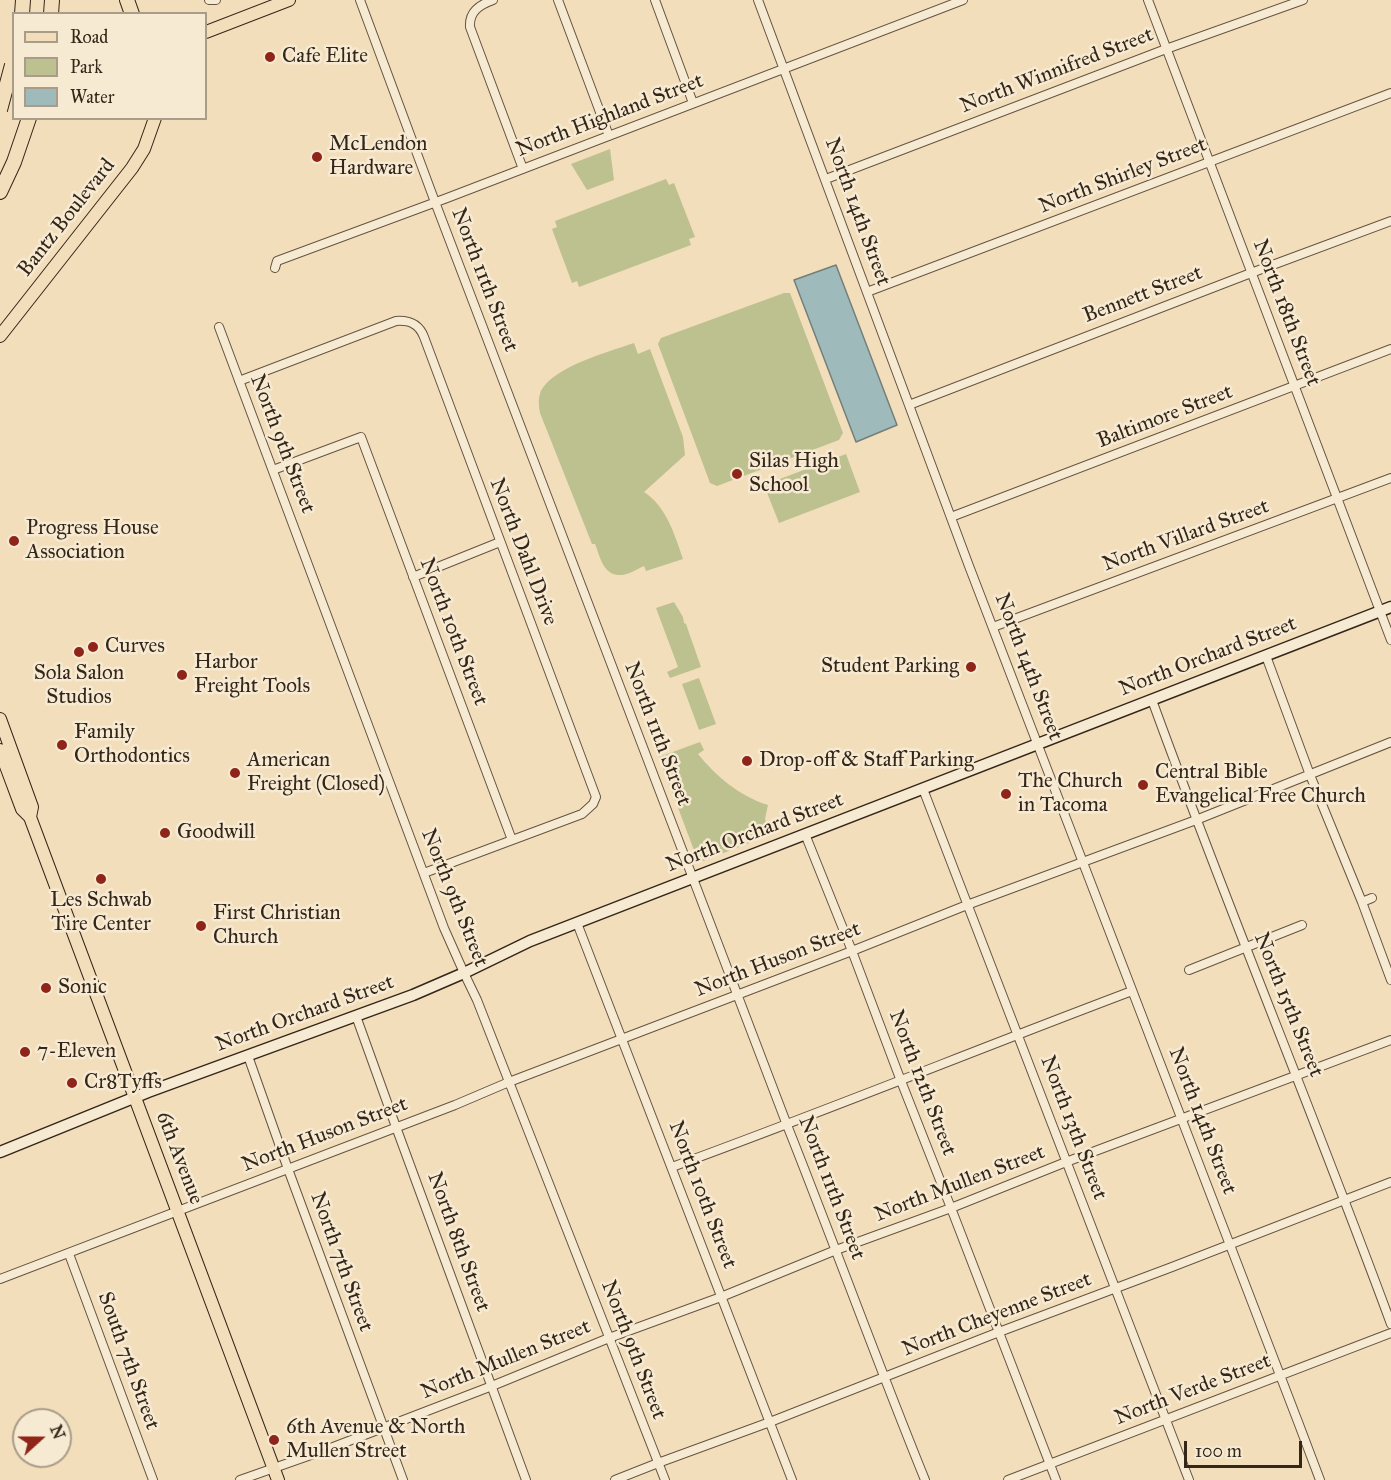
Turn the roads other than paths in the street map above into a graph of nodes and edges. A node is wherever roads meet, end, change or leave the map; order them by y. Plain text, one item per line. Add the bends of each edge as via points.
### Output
1 (209, 0) edge
2 (216, 0) edge
3 (360, 0) edge
4 (493, 0) edge
5 (558, 0) edge
6 (655, 0) edge
7 (759, 0) edge
8 (963, 0) edge
9 (1148, 0) edge
10 (1303, 0) edge
11 (284, 1) edge
12 (207, 32) edge
13 (1166, 49) junction
14 (12, 66) edge
15 (784, 69) junction
16 (1391, 93) edge
17 (693, 103) junction
18 (0, 110) edge
19 (28, 120) edge
20 (154, 120) edge
21 (609, 136) junction
22 (1209, 162) junction
23 (523, 169) junction
24 (826, 179) junction
25 (0, 192) edge
26 (435, 202) junction
27 (1391, 221) edge
28 (275, 268) dead end
29 (1251, 273) junction
30 (867, 292) junction
31 (219, 327) dead end
32 (0, 336) edge
33 (1391, 349) edge
34 (239, 381) junction
35 (1295, 386) junction
36 (909, 405) junction
37 (273, 470) junction
38 (1391, 478) edge
39 (1337, 499) junction
40 (951, 517) junction
41 (500, 542) junction
42 (413, 576) junction
43 (1386, 609) edge
44 (993, 627) junction
45 (1391, 640) edge
46 (1266, 656) junction
47 (1152, 700) junction
48 (0, 719) edge
49 (1391, 742) edge
50 (1038, 744) junction
51 (0, 750) edge
52 (1310, 775) junction
53 (922, 789) junction
54 (30, 817) junction
55 (1196, 820) junction
56 (805, 834) junction
57 (512, 840) junction
58 (1083, 862) junction
59 (424, 873) junction
60 (693, 878) junction
61 (1372, 898) dead end
62 (1362, 902) junction
63 (967, 905) junction
64 (577, 923) junction
65 (1302, 925) dead end
66 (1246, 948) junction
67 (852, 951) junction
68 (1189, 970) dead end
69 (464, 974) junction
70 (1391, 980) edge
71 (1132, 991) junction
72 (738, 994) junction
73 (356, 1016) junction
74 (1017, 1035) junction
75 (622, 1038) junction
76 (1391, 1040) edge
77 (248, 1056) junction
78 (1296, 1075) junction
79 (900, 1081) junction
80 (509, 1082) junction
81 (135, 1098) junction
82 (1182, 1118) junction
83 (787, 1125) junction
84 (396, 1127) junction
85 (0, 1152) edge
86 (1066, 1162) junction
87 (672, 1167) junction
88 (288, 1169) junction
89 (1391, 1182) edge
90 (1346, 1200) junction
91 (951, 1208) junction
92 (178, 1211) junction
93 (1230, 1244) junction
94 (836, 1250) junction
95 (69, 1254) junction
96 (0, 1279) edge
97 (1115, 1288) junction
98 (721, 1297) junction
99 (1391, 1324) edge
100 (999, 1332) junction
101 (1391, 1333) edge
102 (609, 1338) junction
103 (1281, 1376) junction
104 (884, 1378) junction
105 (492, 1386) junction
106 (1166, 1419) junction
107 (770, 1422) junction
108 (384, 1427) junction
109 (658, 1463) junction
110 (1049, 1464) junction
111 (273, 1467) junction
112 (153, 1480) edge
113 (240, 1480) edge
114 (278, 1480) edge
115 (403, 1480) edge
116 (526, 1480) edge
117 (615, 1480) edge
118 (664, 1480) edge
119 (792, 1480) edge
120 (925, 1480) edge
121 (1008, 1480) edge
122 (1056, 1480) edge
123 (1189, 1480) edge
124 (1320, 1480) edge

1 - 2 street
3 - 26 street, North 11th Street
4 - 23 street via 479,7 469,24
5 - 21 street
6 - 17 street
7 - 15 street, North 14th Street
8 - 15 street, North Highland Street
9 - 13 street, North 18th Street
10 - 13 street, North Winnifred Street
11 - 12 main road
13 - 22 street, North 18th Street
13 - 24 street, North Winnifred Street
14 - 18 highway, bridge
15 - 17 street, North Highland Street
15 - 24 street, North 14th Street
16 - 22 street, North Shirley Street
17 - 21 street, North Highland Street
19 - 25 highway
20 - 32 main road, Bantz Boulevard via 132,168
21 - 23 street, North Highland Street
22 - 29 street, North 18th Street
22 - 30 street, North Shirley Street
23 - 26 street, North Highland Street
24 - 30 street, North 14th Street
26 - 28 street, North Highland Street via 277,261
26 - 60 street, North 11th Street
27 - 29 street, Bennett Street
29 - 35 street, North 18th Street
29 - 36 street, Bennett Street
30 - 36 street, North 14th Street
31 - 34 street, North 9th Street
33 - 35 street, Baltimore Street
34 - 37 street, North 9th Street
34 - 41 street, North Dahl Drive via 389,323 412,322 421,330
35 - 39 street, North 18th Street
35 - 40 street, Baltimore Street
36 - 40 street, North 14th Street
37 - 42 street, North 10th Street via 361,437
37 - 59 street, North 9th Street
38 - 39 street, North Villard Street
39 - 43 street, North 18th Street
39 - 44 street, North Villard Street
40 - 44 street, North 14th Street
41 - 42 street
41 - 57 street, North Dahl Drive via 596,797 582,814
42 - 57 street, North 10th Street
43 - 45 street, North 18th Street
43 - 46 street, North Orchard Street
44 - 50 street, North 14th Street
46 - 47 street, North Orchard Street
46 - 52 street
47 - 50 street, North Orchard Street
47 - 55 street, North 15th Street
48 - 54 main road, 6th Avenue via 33,807
49 - 52 street, North Huson Street
50 - 53 street, North Orchard Street
50 - 58 street, North 14th Street
51 - 54 main road, 6th Avenue via 22,810
52 - 55 street, North Huson Street
52 - 62 street
53 - 56 street, North Orchard Street
53 - 63 street, North 13th Street
54 - 81 main road, 6th Avenue
55 - 58 street, North Huson Street
55 - 66 street, North 15th Street
56 - 60 street, North Orchard Street
56 - 67 street, North 12th Street
57 - 59 street
58 - 63 street, North Huson Street
58 - 71 street, North 14th Street
59 - 69 street, North 9th Street
60 - 64 street, North Orchard Street
60 - 72 street, North 11th Street
61 - 62 street
62 - 70 street
63 - 67 street, North Huson Street
63 - 74 street, North 13th Street
64 - 69 street, North Orchard Street
64 - 75 street, North 10th Street
65 - 66 street
66 - 68 street
66 - 78 street, North 15th Street
67 - 72 street, North Huson Street
67 - 79 street, North 12th Street
69 - 73 street, North Orchard Street
69 - 80 street, North 9th Street
71 - 74 street
71 - 82 street, North 14th Street
72 - 75 street, North Huson Street
72 - 83 street, North 11th Street
73 - 77 street, North Orchard Street
73 - 84 street, North 8th Street
74 - 79 street
74 - 86 street, North 13th Street
75 - 80 street, North Huson Street
75 - 87 street, North 10th Street
76 - 78 street, North Mullen Street
77 - 81 street, North Orchard Street
77 - 88 street, North 7th Street
78 - 82 street, North Mullen Street
78 - 90 street, North 15th Street
79 - 83 street
79 - 91 street, North 12th Street
80 - 84 street, North Huson Street
80 - 102 street, North 9th Street
81 - 85 street, North Orchard Street
81 - 92 main road, 6th Avenue
82 - 86 street, North Mullen Street
82 - 93 street, North 14th Street
83 - 87 street
83 - 94 street, North 11th Street
84 - 88 street, North Huson Street
84 - 105 street, North 8th Street
86 - 91 street, North Mullen Street
86 - 97 street, North 13th Street
87 - 98 street, North 10th Street
88 - 92 street, North Huson Street
88 - 108 street, North 7th Street
89 - 90 street, North Cheyenne Street
90 - 93 street, North Cheyenne Street
90 - 99 street, North 15th Street
91 - 94 street, North Mullen Street
91 - 100 street, North 12th Street
92 - 95 street, North Huson Street
92 - 111 main road, 6th Avenue
93 - 97 street, North Cheyenne Street
93 - 103 street, North 14th Street
94 - 98 street, North Mullen Street
94 - 104 street, North 11th Street
95 - 96 street, North Huson Street
95 - 112 street, South 7th Street
97 - 100 street, North Cheyenne Street
97 - 106 street, North 13th Street
98 - 102 street, North Mullen Street
98 - 107 street, North 10th Street
100 - 104 street, North Cheyenne Street
100 - 110 street, North 12th Street
101 - 103 street, North Verde Street
102 - 105 street, North Mullen Street
102 - 109 street, North 9th Street
103 - 106 street, North Verde Street
103 - 124 street, North 14th Street
104 - 107 street, North Cheyenne Street
104 - 120 street, North 11th Street
105 - 108 street, North Mullen Street
105 - 116 street, North 8th Street
106 - 110 street, North Verde Street
106 - 123 street, North 13th Street
107 - 109 street, North Cheyenne Street
107 - 119 street, North 10th Street
108 - 111 street, North Mullen Street
108 - 115 street, North 7th Street
109 - 117 street, North Cheyenne Street
109 - 118 street, North 9th Street
110 - 121 street, North Verde Street
110 - 122 street, North 12th Street
111 - 113 street, North Mullen Street
111 - 114 main road, 6th Avenue

